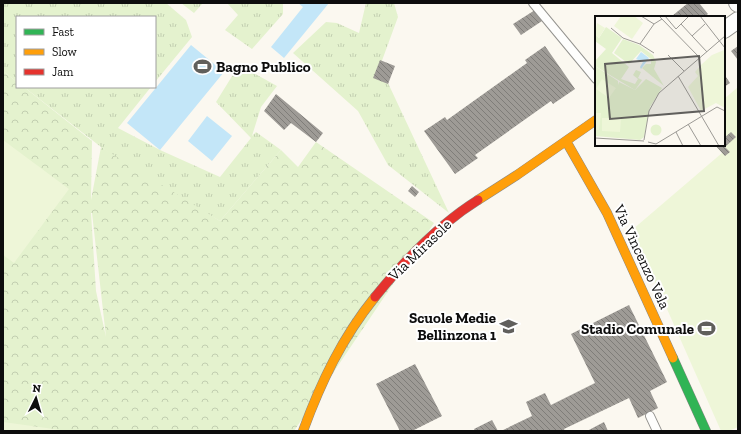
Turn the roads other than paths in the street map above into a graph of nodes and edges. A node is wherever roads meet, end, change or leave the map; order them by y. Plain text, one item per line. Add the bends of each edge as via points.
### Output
1 (533, 3) edge
2 (738, 20) edge
3 (725, 29) edge
4 (595, 78) edge
5 (595, 121) edge
6 (566, 141) junction
7 (650, 416) dead end
8 (303, 431) edge
9 (657, 431) edge
10 (706, 431) edge

1 - 4 lane
2 - 3 street
5 - 6 street, Via Mirasole
6 - 8 street, Via Mirasole via 463,209 402,263 366,308 334,357
6 - 10 street, Via Vincenzo Vela via 607,213
7 - 9 lane

